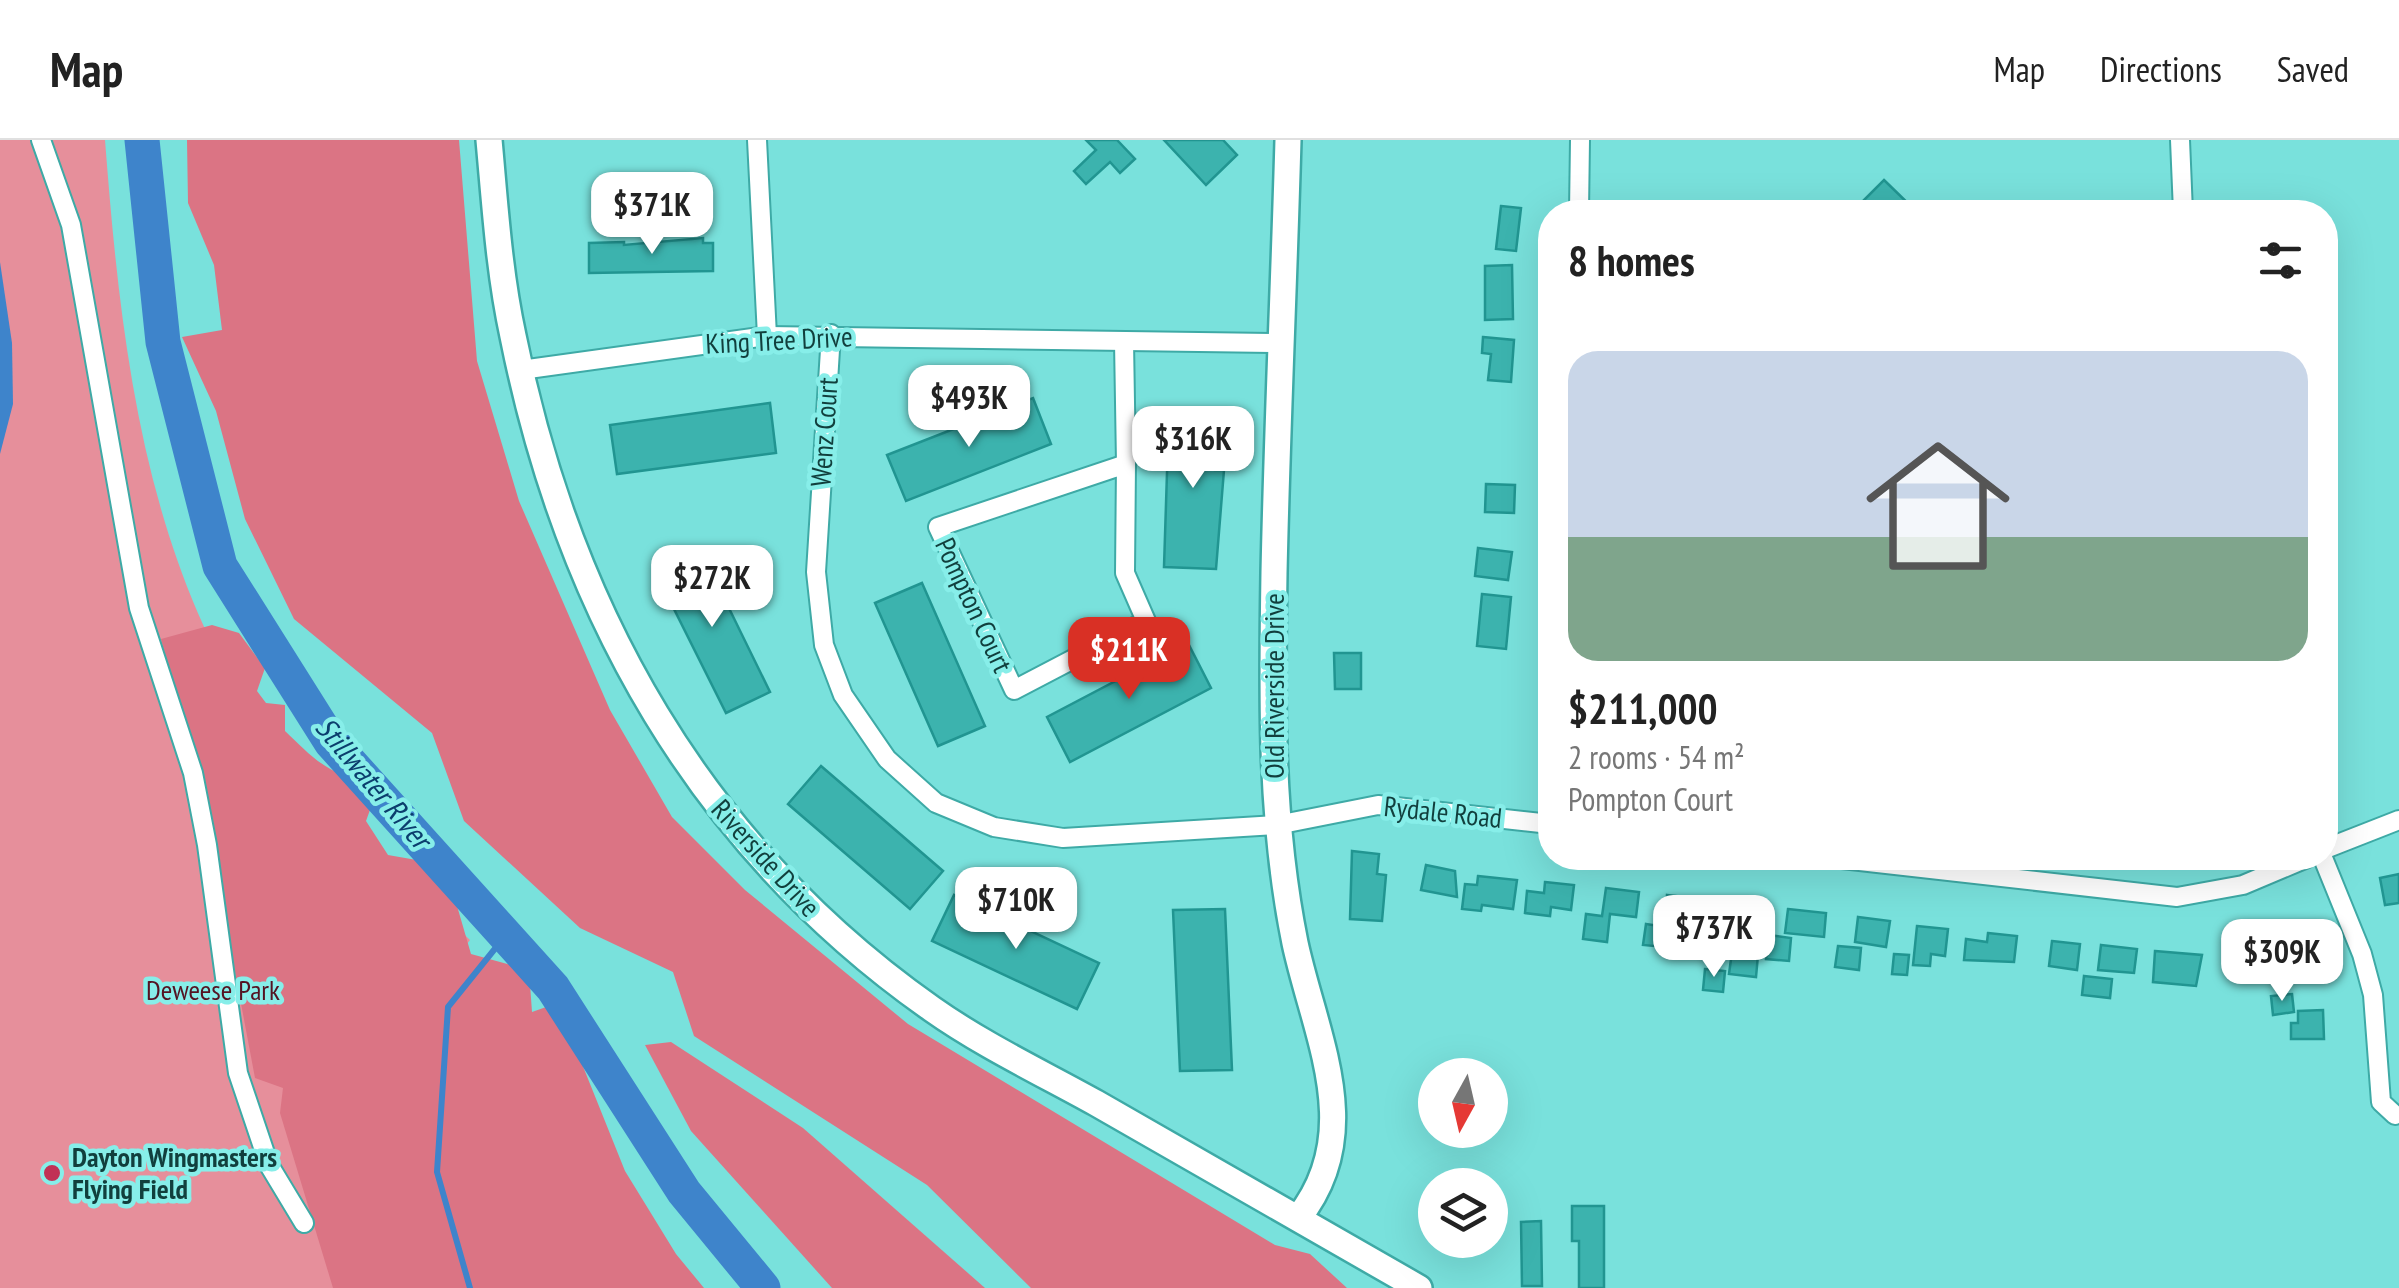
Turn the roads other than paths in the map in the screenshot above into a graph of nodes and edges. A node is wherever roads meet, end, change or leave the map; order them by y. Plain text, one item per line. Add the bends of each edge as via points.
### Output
1 (41, 140) edge
2 (489, 140) edge
3 (758, 140) edge
4 (1288, 140) edge
5 (1580, 140) edge
6 (2180, 140) edge
7 (1579, 200) edge
8 (2183, 200) edge
9 (830, 334) junction
10 (768, 336) junction
11 (1124, 341) junction
12 (1278, 343) junction
13 (521, 370) junction
14 (1126, 464) junction
15 (2399, 820) edge
16 (1538, 823) edge
17 (1277, 825) junction
18 (2338, 844) edge
19 (1952, 870) edge
20 (2279, 870) edge
21 (2327, 870) edge
22 (2395, 1115) dead end
23 (1298, 1218) junction
24 (304, 1223) dead end
25 (1419, 1288) edge

1 - 24 street via 71,225 140,608 193,773 238,1073 269,1165
2 - 13 main road, Riverside Drive via 503,280
3 - 10 street
4 - 12 main road, Old Riverside Drive
5 - 7 street
6 - 8 street
9 - 10 street, King Tree Drive
9 - 11 street, King Tree Drive
9 - 17 street, Wenz Court via 816,572 824,645 843,695 887,758 936,803 994,827 1063,838
10 - 13 street, King Tree Drive
11 - 12 street, King Tree Drive
11 - 14 street, Pompton Court
12 - 17 main road, Old Riverside Drive via 1271,744
13 - 23 main road, Riverside Drive via 557,501 622,658 660,726 747,844 813,914 936,1012
14 - 14 street, Pompton Court via 1125,573 1146,622 1014,690 938,527
15 - 18 street
16 - 17 street, Rydale Road via 1378,804
17 - 23 main road, Old Riverside Drive via 1295,942 1334,1096 1330,1158
19 - 20 street via 2177,896 2243,885
21 - 22 street via 2362,954 2381,1102
23 - 25 main road, Riverside Drive

